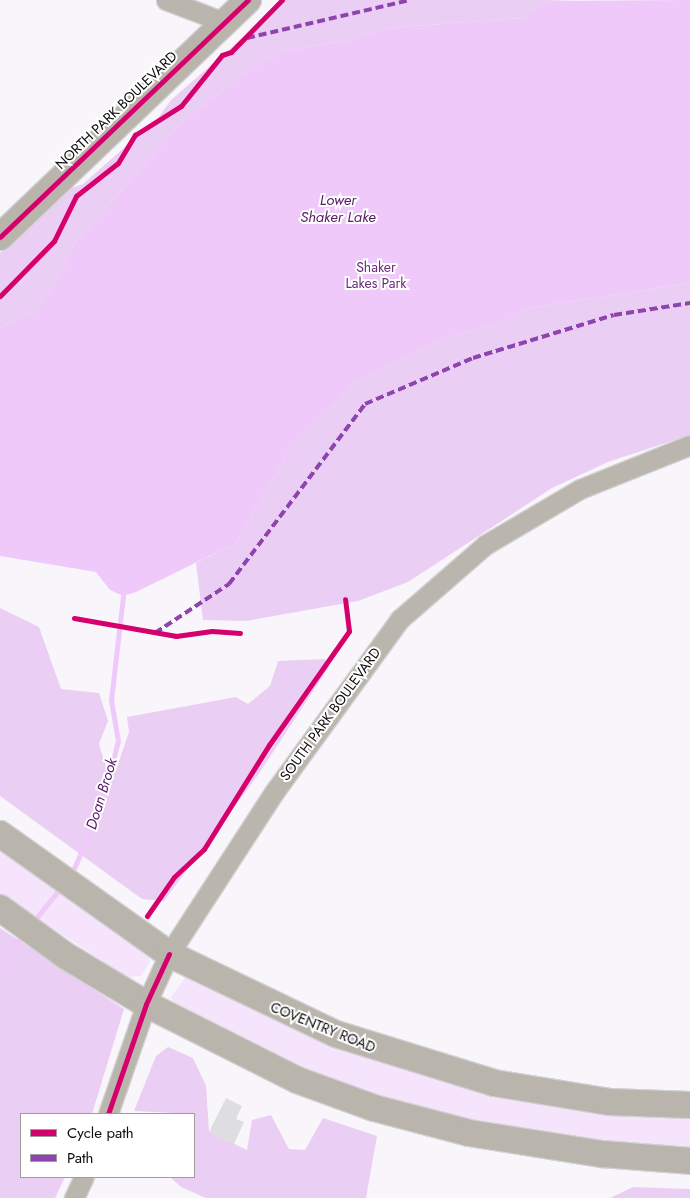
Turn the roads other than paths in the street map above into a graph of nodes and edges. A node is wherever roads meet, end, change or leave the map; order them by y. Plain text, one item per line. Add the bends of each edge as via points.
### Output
1 (166, 0) edge
2 (248, 0) edge
3 (224, 22) junction
4 (0, 236) edge
5 (690, 445) edge
6 (0, 834) edge
7 (0, 908) edge
8 (170, 954) junction
9 (146, 1004) junction
10 (690, 1106) edge
11 (108, 1113) edge
12 (690, 1161) edge
13 (84, 1178) edge
14 (74, 1198) edge

1 - 3 street
2 - 3 street, NORTH PARK BOULEVARD
3 - 4 street, NORTH PARK BOULEVARD
5 - 8 street, SOUTH PARK BOULEVARD via 580,488 485,545 434,584 396,623 336,705
6 - 8 street, COVENTRY ROAD via 90,901
7 - 9 street via 66,956
8 - 9 street, SOUTH PARK BOULEVARD
8 - 10 street, COVENTRY ROAD via 336,1034 456,1074 610,1102
9 - 11 street, SOUTH PARK BOULEVARD
9 - 12 street via 261,1064 374,1108 524,1144
13 - 14 street

